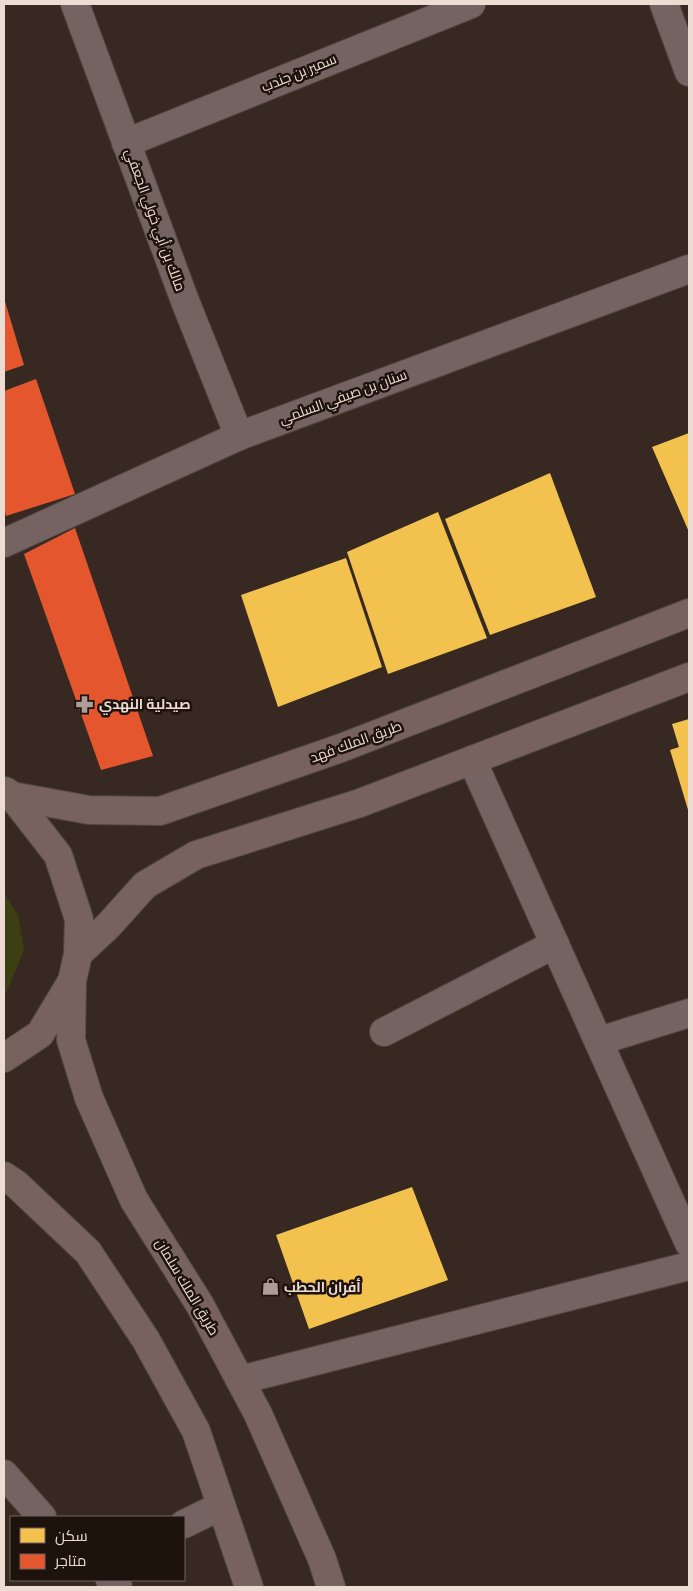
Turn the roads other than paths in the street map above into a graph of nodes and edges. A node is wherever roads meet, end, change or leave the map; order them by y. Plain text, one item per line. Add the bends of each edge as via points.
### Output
1 (75, 4) edge
2 (471, 4) edge
3 (664, 4) edge
4 (689, 72) edge
5 (126, 143) junction
6 (689, 269) edge
7 (238, 436) junction
8 (4, 543) edge
9 (689, 613) edge
10 (689, 677) edge
11 (472, 760) junction
12 (8, 793) edge
13 (555, 944) junction
14 (78, 954) junction
15 (72, 981) junction
16 (689, 1013) edge
17 (384, 1032) dead end
18 (599, 1041) junction
19 (4, 1058) edge
20 (4, 1176) edge
21 (689, 1243) edge
22 (689, 1266) edge
23 (240, 1380) junction
24 (4, 1474) edge
25 (222, 1506) junction
26 (41, 1516) edge
27 (185, 1524) edge
28 (249, 1587) edge
29 (331, 1587) edge

1 - 5 street, مالك بن أبي خولي الجعفي
2 - 5 street, سمير بن جندب
3 - 4 street
5 - 7 street, مالك بن أبي خولي الجعفي
6 - 7 street, سنان بن صيفي السلمي
7 - 8 street, سنان بن صيفي السلمي
9 - 12 main road, طريق الملك فهد via 341,748 160,811 89,810
10 - 11 main road
11 - 13 street
11 - 14 main road via 360,803 196,855 145,885
12 - 14 main road via 58,855 79,918
13 - 17 street
13 - 18 street
14 - 15 main road
15 - 19 main road via 40,1034
15 - 23 main road, طريق الملك سلمان via 71,1040 89,1098 134,1200 200,1305
16 - 18 street
18 - 21 street
20 - 25 main road via 88,1252 146,1340 196,1431
22 - 23 street
23 - 29 main road, طريق الملك سلمان via 318,1550
24 - 26 street
25 - 27 street
25 - 28 main road

